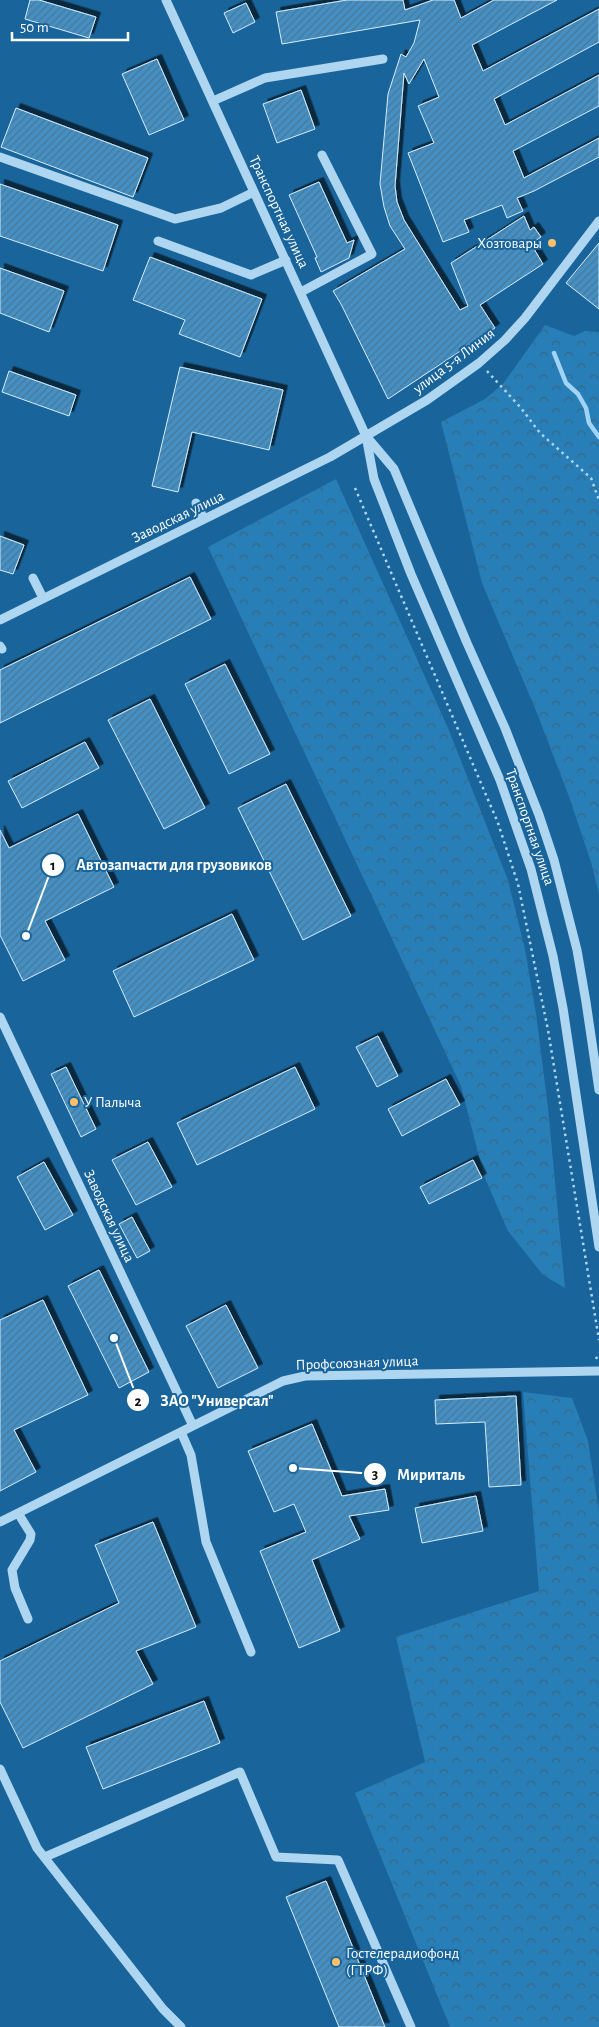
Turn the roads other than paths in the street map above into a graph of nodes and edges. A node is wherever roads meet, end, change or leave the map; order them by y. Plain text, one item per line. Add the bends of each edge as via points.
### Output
1 (166, 0) edge
2 (383, 59) dead end
3 (213, 102) junction
4 (322, 155) dead end
5 (0, 157) edge
6 (254, 192) junction
7 (599, 221) edge
8 (158, 241) dead end
9 (286, 260) junction
10 (301, 292) junction
11 (366, 436) junction
12 (196, 503) dead end
13 (204, 519) junction
14 (33, 578) dead end
15 (44, 598) junction
16 (0, 620) edge
17 (0, 1018) edge
18 (599, 1090) edge
19 (599, 1247) edge
20 (599, 1371) edge
21 (193, 1426) junction
22 (181, 1432) junction
23 (18, 1513) junction
24 (0, 1522) edge
25 (28, 1619) dead end
26 (251, 1652) dead end
27 (0, 1769) edge
28 (45, 1857) junction
29 (181, 2027) edge
30 (411, 2027) edge

1 - 3 street, Транспортная улица
2 - 3 street via 265,78
3 - 6 street, Транспортная улица
4 - 10 street via 372,254
5 - 6 street via 175,220 220,208
6 - 9 street, Транспортная улица
7 - 11 street, улица 5-я Линия via 505,340 427,400
8 - 9 street via 251,275
9 - 10 street, Транспортная улица
10 - 11 street, Транспортная улица
11 - 13 street, Заводская улица
11 - 18 street, Транспортная улица via 394,469 539,815 577,950
11 - 19 street, Транспортная улица via 377,488 500,780 531,868 564,1008
12 - 13 street
13 - 15 street, Заводская улица
14 - 15 street
15 - 16 street, Заводская улица
17 - 21 street, Заводская улица
20 - 21 street, Профсоюзная улица via 305,1376 283,1381
21 - 22 street, Профсоюзная улица
22 - 23 street, Профсоюзная улица
22 - 26 street via 191,1454 206,1542
23 - 24 street, Профсоюзная улица
23 - 25 street via 32,1534 12,1570 14,1588
27 - 28 street via 37,1848
28 - 29 street
28 - 30 street via 240,1772 276,1857 338,1860

